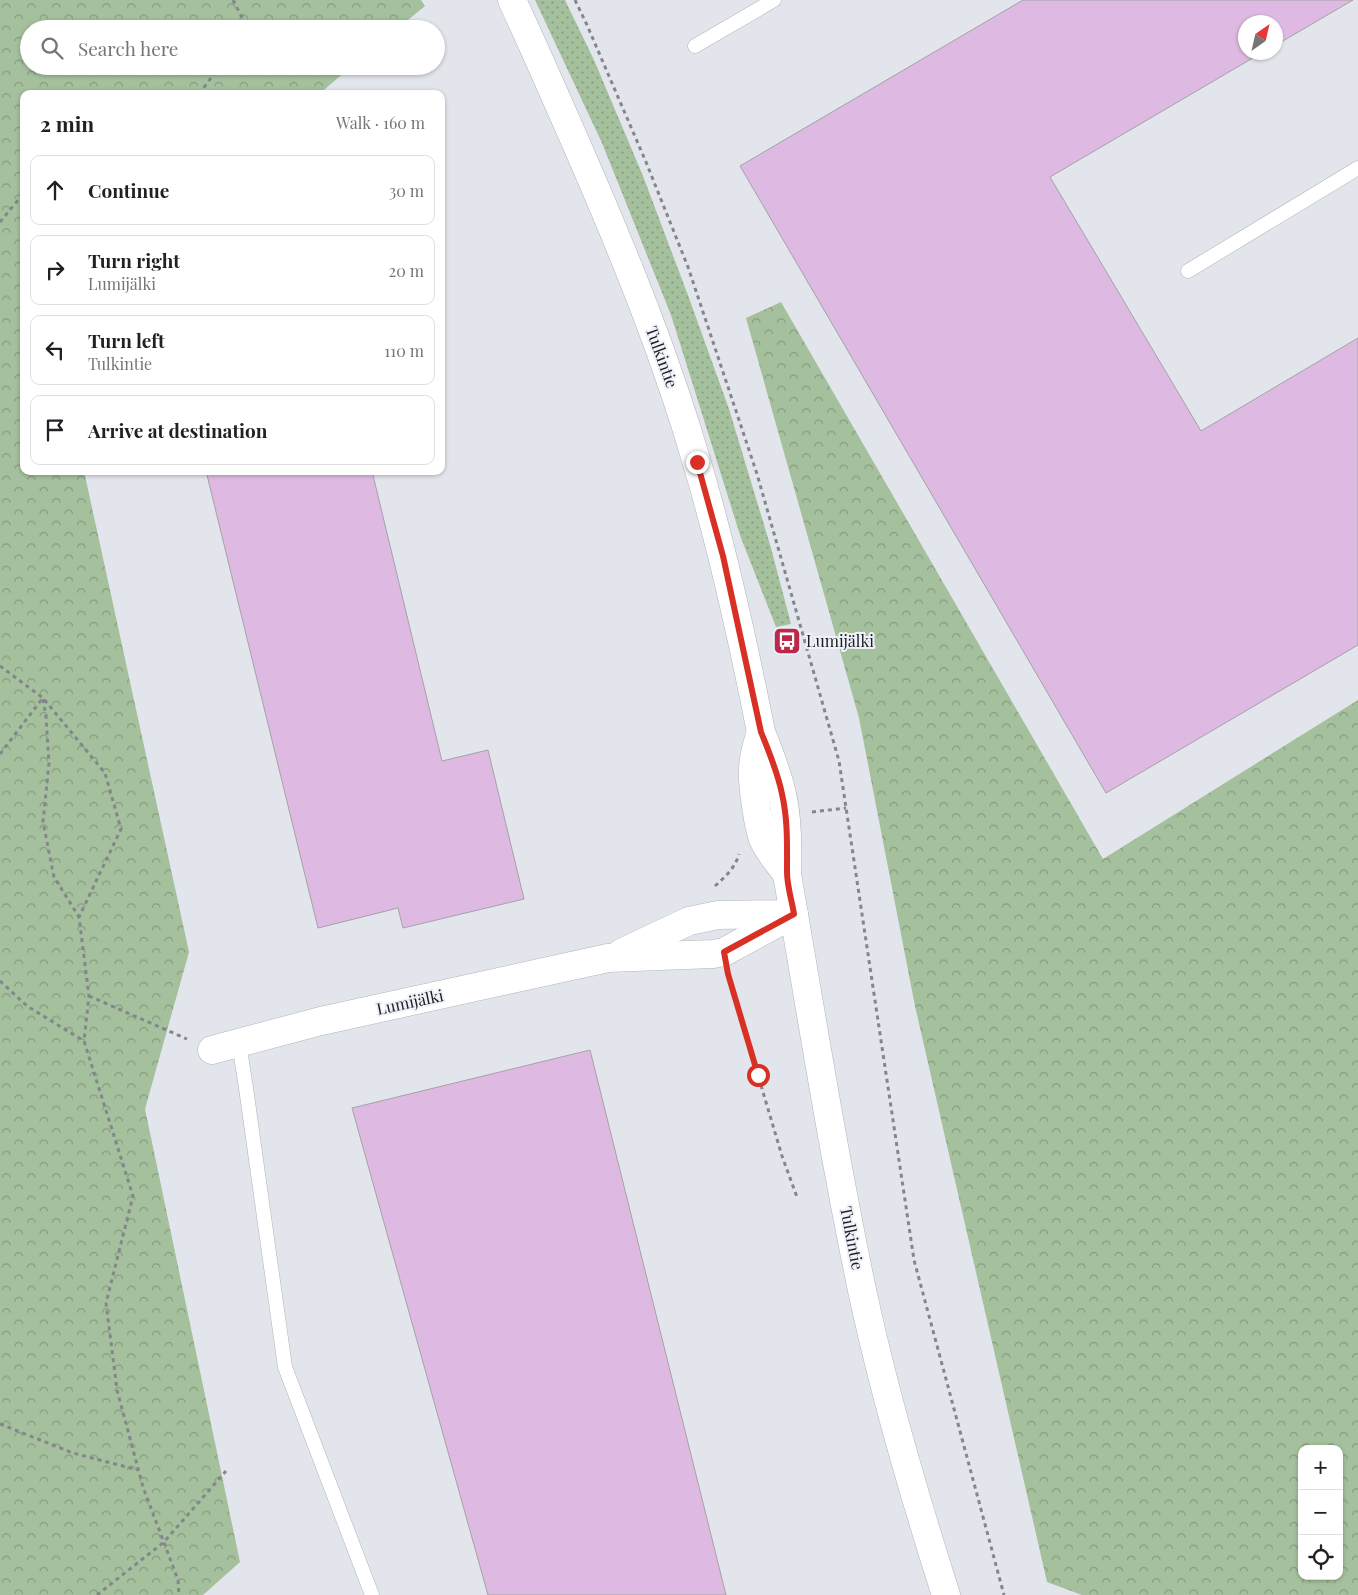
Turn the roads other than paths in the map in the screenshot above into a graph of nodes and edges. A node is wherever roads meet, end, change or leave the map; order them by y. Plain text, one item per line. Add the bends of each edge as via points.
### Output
1 (512, 0) edge
2 (774, 0) edge
3 (696, 46) dead end
4 (1358, 168) edge
5 (1188, 271) dead end
6 (794, 914) junction
7 (608, 958) junction
8 (239, 1043) junction
9 (212, 1050) road end
10 (372, 1595) edge
11 (946, 1595) edge

1 - 6 main road, Tulkintie via 622,249 697,462 723,556 761,732 782,794 788,847 787,874
2 - 3 lane
4 - 5 lane
6 - 7 main road, Lumijälki via 718,914 690,921
6 - 7 main road, Lumijälki via 724,952
6 - 11 main road, Tulkintie via 862,1291 891,1408
7 - 8 main road, Lumijälki via 321,1021
8 - 9 main road, Lumijälki
8 - 10 lane via 285,1367

